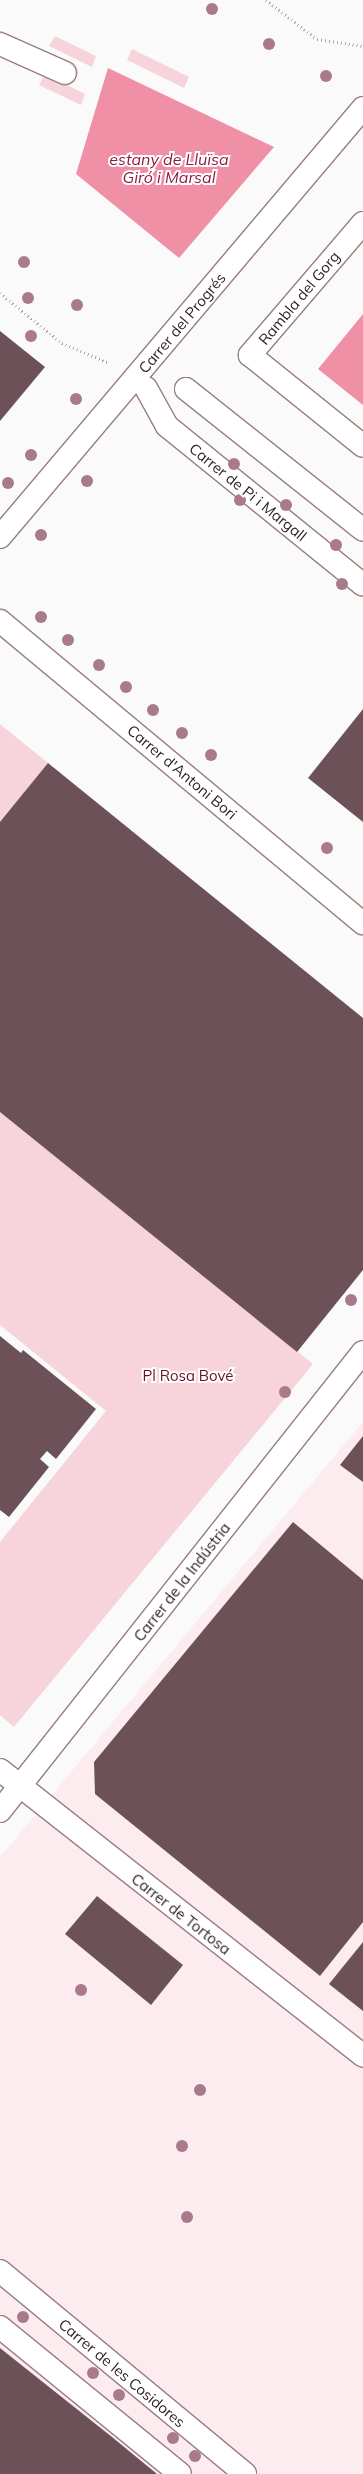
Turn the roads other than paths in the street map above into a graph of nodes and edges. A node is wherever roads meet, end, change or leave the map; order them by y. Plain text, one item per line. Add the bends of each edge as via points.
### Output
1 (0, 44) edge
2 (65, 73) dead end
3 (363, 108) edge
4 (363, 223) edge
5 (146, 388) dead end
6 (186, 390) dead end
7 (363, 446) edge
8 (363, 530) edge
9 (0, 537) edge
10 (363, 585) edge
11 (0, 621) edge
12 (363, 923) edge
13 (363, 1352) edge
14 (0, 1770) edge
15 (20, 1787) junction
16 (0, 1811) edge
17 (363, 2056) edge
18 (0, 2272) edge
19 (0, 2327) edge
20 (180, 2474) edge
21 (244, 2474) edge

1 - 2 street
3 - 9 street, Carrer del Progrés
4 - 7 street, Rambla del Gorg via 250,355
5 - 10 street, Carrer de Pi i Margall via 167,426
6 - 8 street
11 - 12 street, Carrer d'Antoni Bori
13 - 15 street, Carrer de la Indústria
14 - 15 street, Carrer de Tortosa
15 - 16 street, Carrer de la Indústria
15 - 17 street, Carrer de Tortosa
18 - 21 street, Carrer de les Cosidores
19 - 20 street

